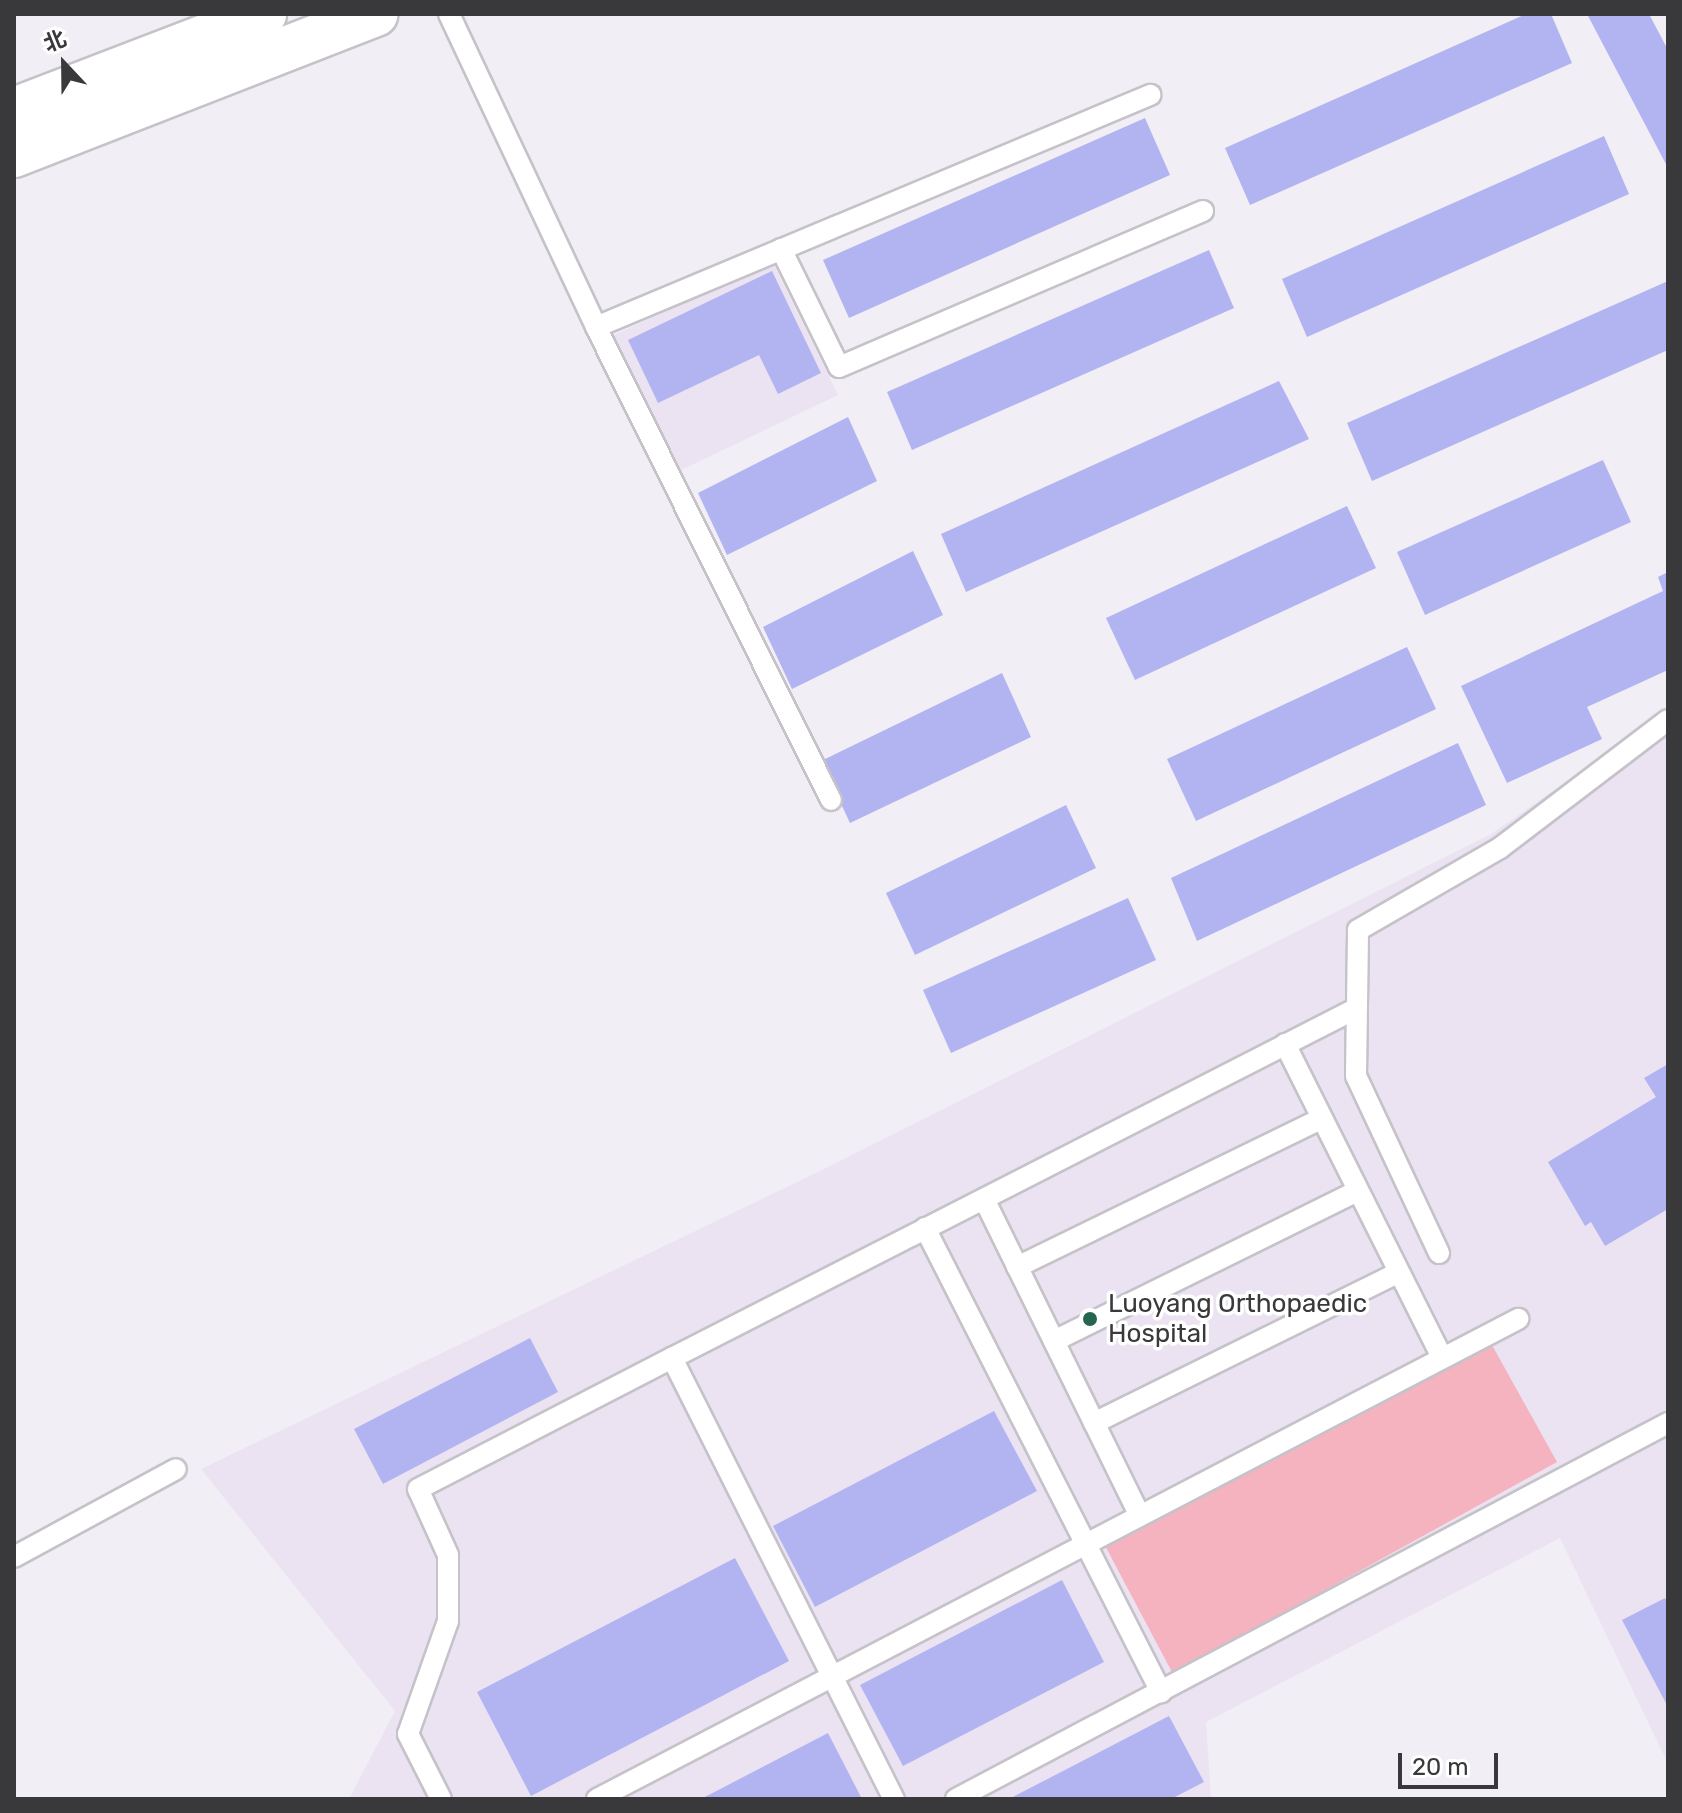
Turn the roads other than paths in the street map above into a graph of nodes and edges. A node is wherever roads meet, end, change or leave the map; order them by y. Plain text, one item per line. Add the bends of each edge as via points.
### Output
1 (264, 14) edge
2 (376, 14) edge
3 (449, 14) edge
4 (1150, 95) dead end
5 (14, 110) edge
6 (14, 155) edge
7 (1203, 211) dead end
8 (781, 249) junction
9 (596, 327) junction
10 (1668, 720) edge
11 (831, 800) dead end
12 (1357, 1008) junction
13 (1285, 1044) junction
14 (1322, 1118) junction
15 (1358, 1191) junction
16 (984, 1199) junction
17 (925, 1228) junction
18 (1439, 1253) dead end
19 (1017, 1267) junction
20 (1399, 1272) junction
21 (1518, 1319) dead end
22 (1054, 1341) junction
23 (672, 1358) junction
24 (1442, 1358) junction
25 (1094, 1423) junction
26 (1668, 1423) edge
27 (176, 1469) dead end
28 (1140, 1516) junction
29 (1086, 1544) junction
30 (14, 1557) edge
31 (831, 1677) junction
32 (1161, 1692) junction
33 (441, 1799) edge
34 (597, 1799) edge
35 (894, 1799) edge
36 (956, 1799) edge

1 - 5 main road
2 - 6 main road
3 - 9 lane
4 - 8 lane
7 - 8 lane via 839,367
8 - 9 lane
9 - 11 lane
10 - 12 lane via 1500,848 1358,930
12 - 13 lane
12 - 18 lane via 1356,1076
13 - 14 lane
13 - 16 lane
14 - 15 lane
14 - 19 lane
15 - 20 lane
15 - 22 lane
16 - 17 lane
16 - 19 lane
17 - 23 lane
17 - 29 lane
19 - 22 lane
20 - 24 lane
20 - 25 lane
21 - 24 lane
22 - 25 lane
23 - 31 lane
23 - 33 lane via 418,1489 448,1555 448,1621 408,1734
24 - 28 lane
25 - 28 lane
26 - 32 lane
27 - 30 lane
28 - 29 lane
29 - 31 lane
29 - 32 lane
31 - 34 lane
31 - 35 lane
32 - 36 lane

